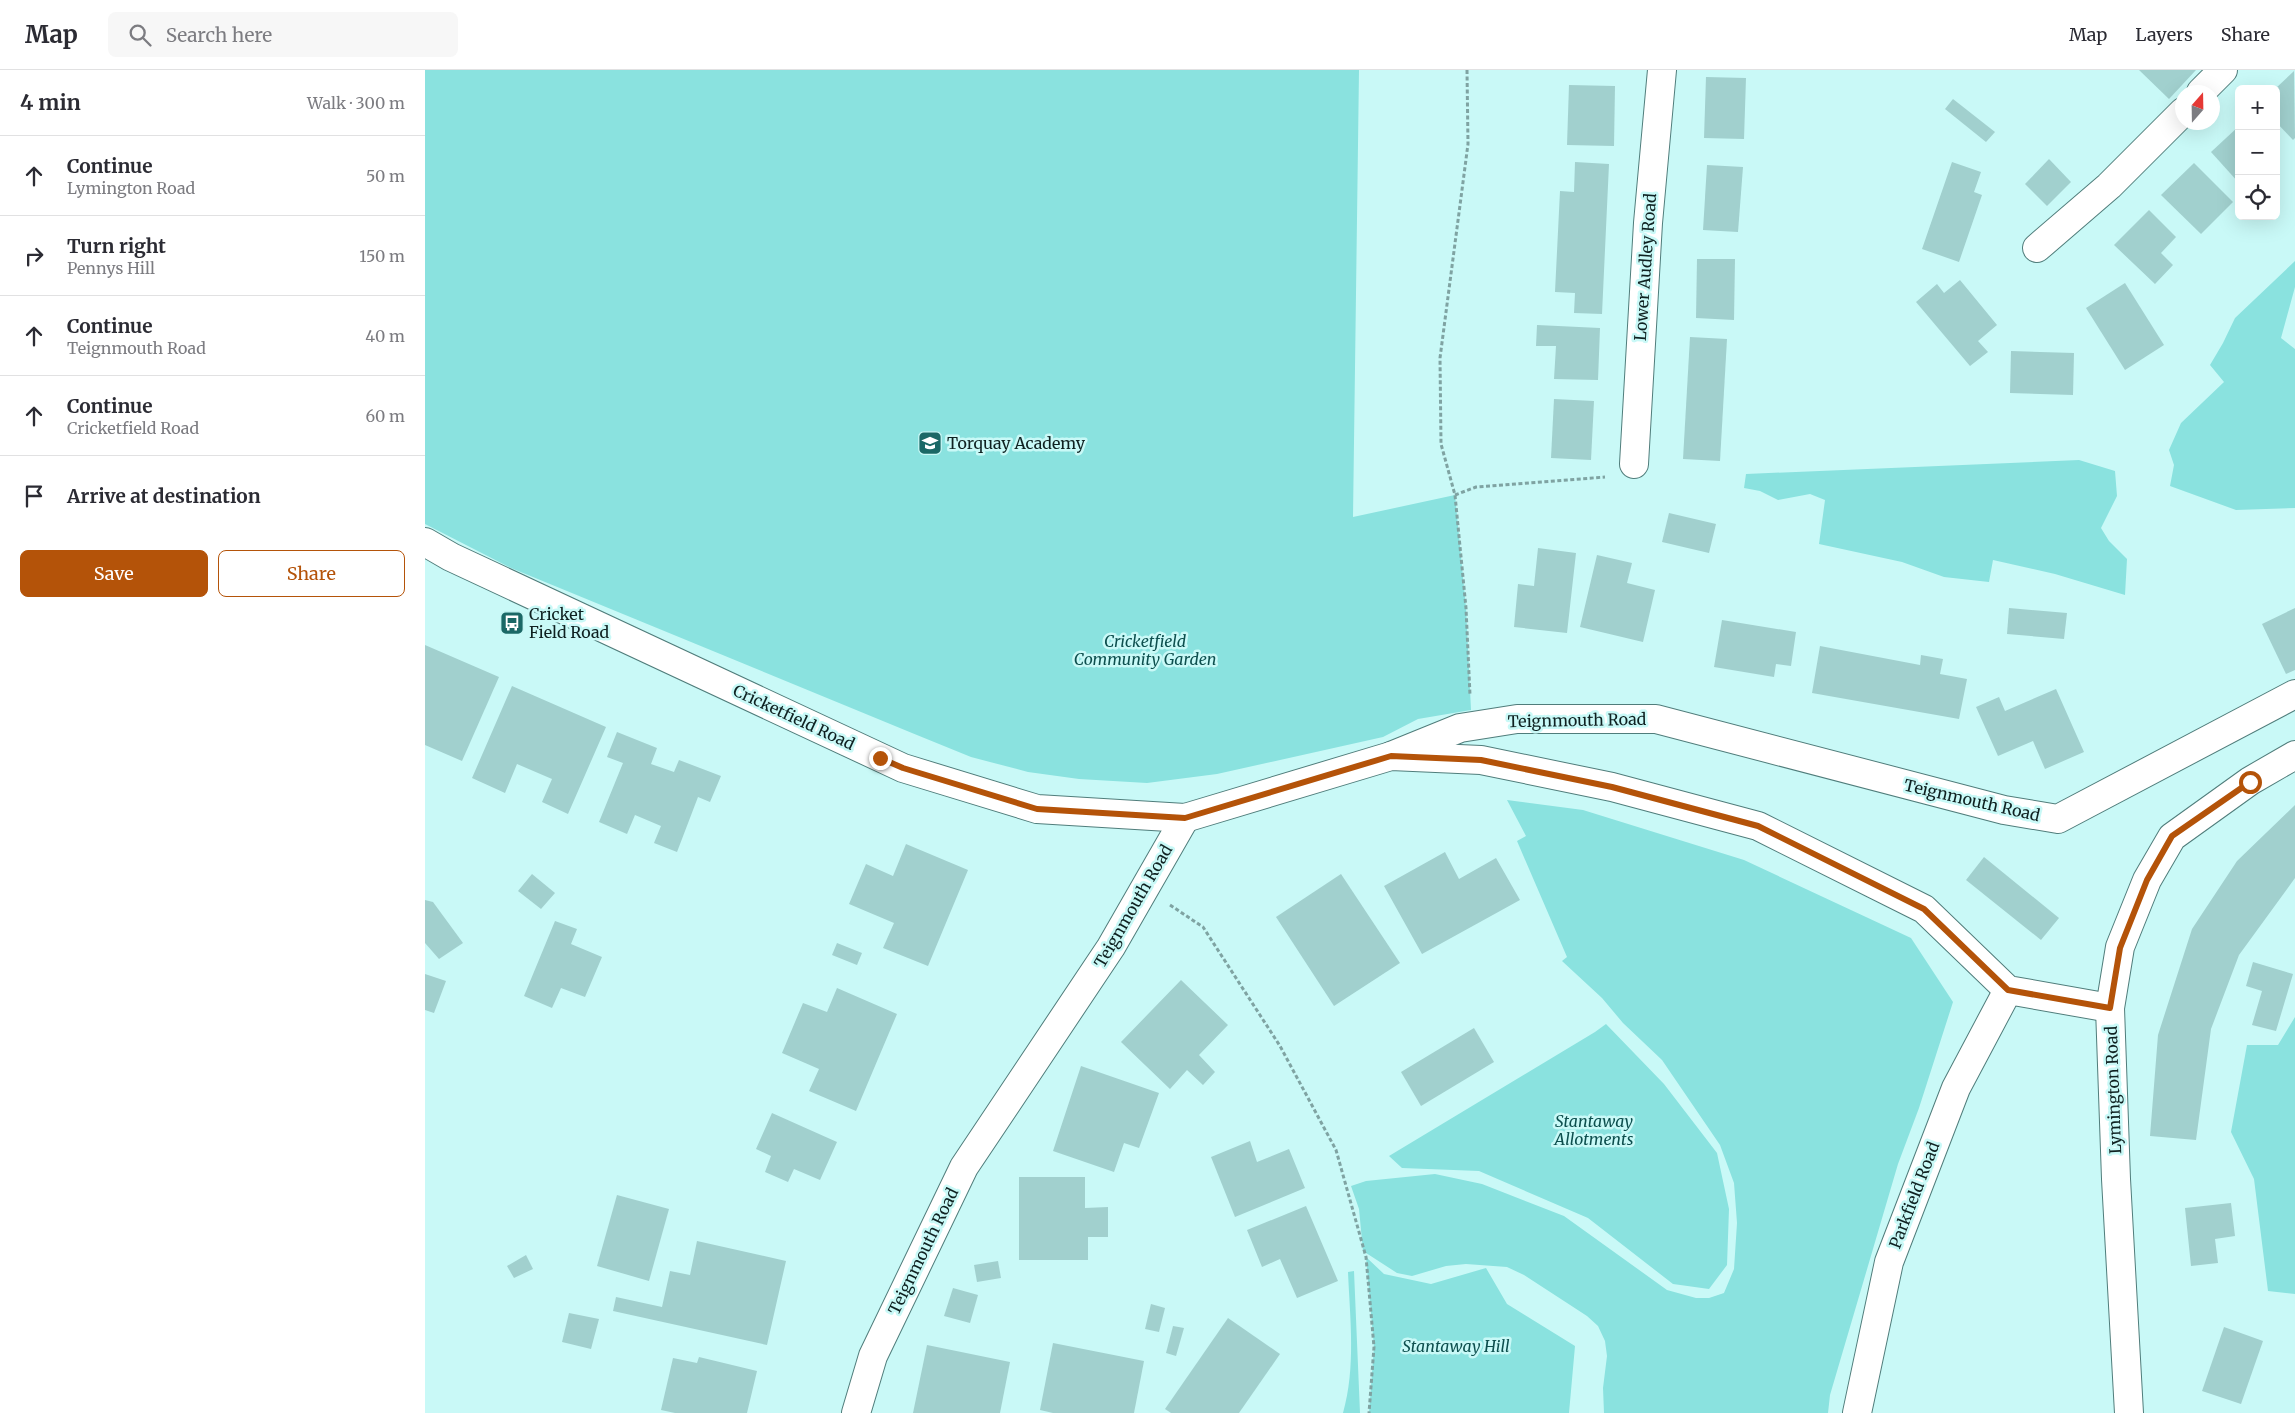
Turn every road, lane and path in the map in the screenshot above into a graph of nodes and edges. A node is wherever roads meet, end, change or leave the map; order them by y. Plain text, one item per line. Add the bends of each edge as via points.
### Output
1 (1467, 70) edge
2 (1662, 70) edge
3 (2223, 70) edge
4 (2208, 85) edge
5 (2175, 120) edge
6 (2037, 248) dead end
7 (1634, 464) joint
8 (1455, 495) junction
9 (425, 542) edge
10 (2295, 694) edge
11 (1470, 701) dead end
12 (2295, 755) edge
13 (1391, 756) junction
14 (1185, 818) junction
15 (1143, 888) junction
16 (2008, 990) junction
17 (2110, 1008) junction
18 (855, 1413) edge
19 (1369, 1413) edge
20 (1857, 1413) edge
21 (2129, 1413) edge

1 - 8 path via 1468,144 1440,358 1441,444
2 - 7 street, Lower Audley Road via 1647,233
3 - 4 street
5 - 6 street via 2109,186
7 - 8 path via 1629,475 1477,487
8 - 11 path via 1466,608
9 - 14 street, Cricketfield Road via 903,768 1037,809
10 - 13 street, Teignmouth Road via 2059,819 2004,810 1656,719 1517,718 1460,728
12 - 17 street, Lymington Road via 2172,836 2147,880 2120,948
13 - 14 street, Teignmouth Road
13 - 16 street via 1481,760 1612,787 1758,826 1924,909
14 - 15 street, Teignmouth Road
15 - 18 street, Teignmouth Road via 1111,947 963,1167 873,1356
15 - 19 path via 1203,927 1280,1046 1336,1150 1366,1257 1374,1347
16 - 17 street
16 - 20 street, Parkfield Road via 1956,1088 1889,1262
17 - 21 street, Lymington Road

